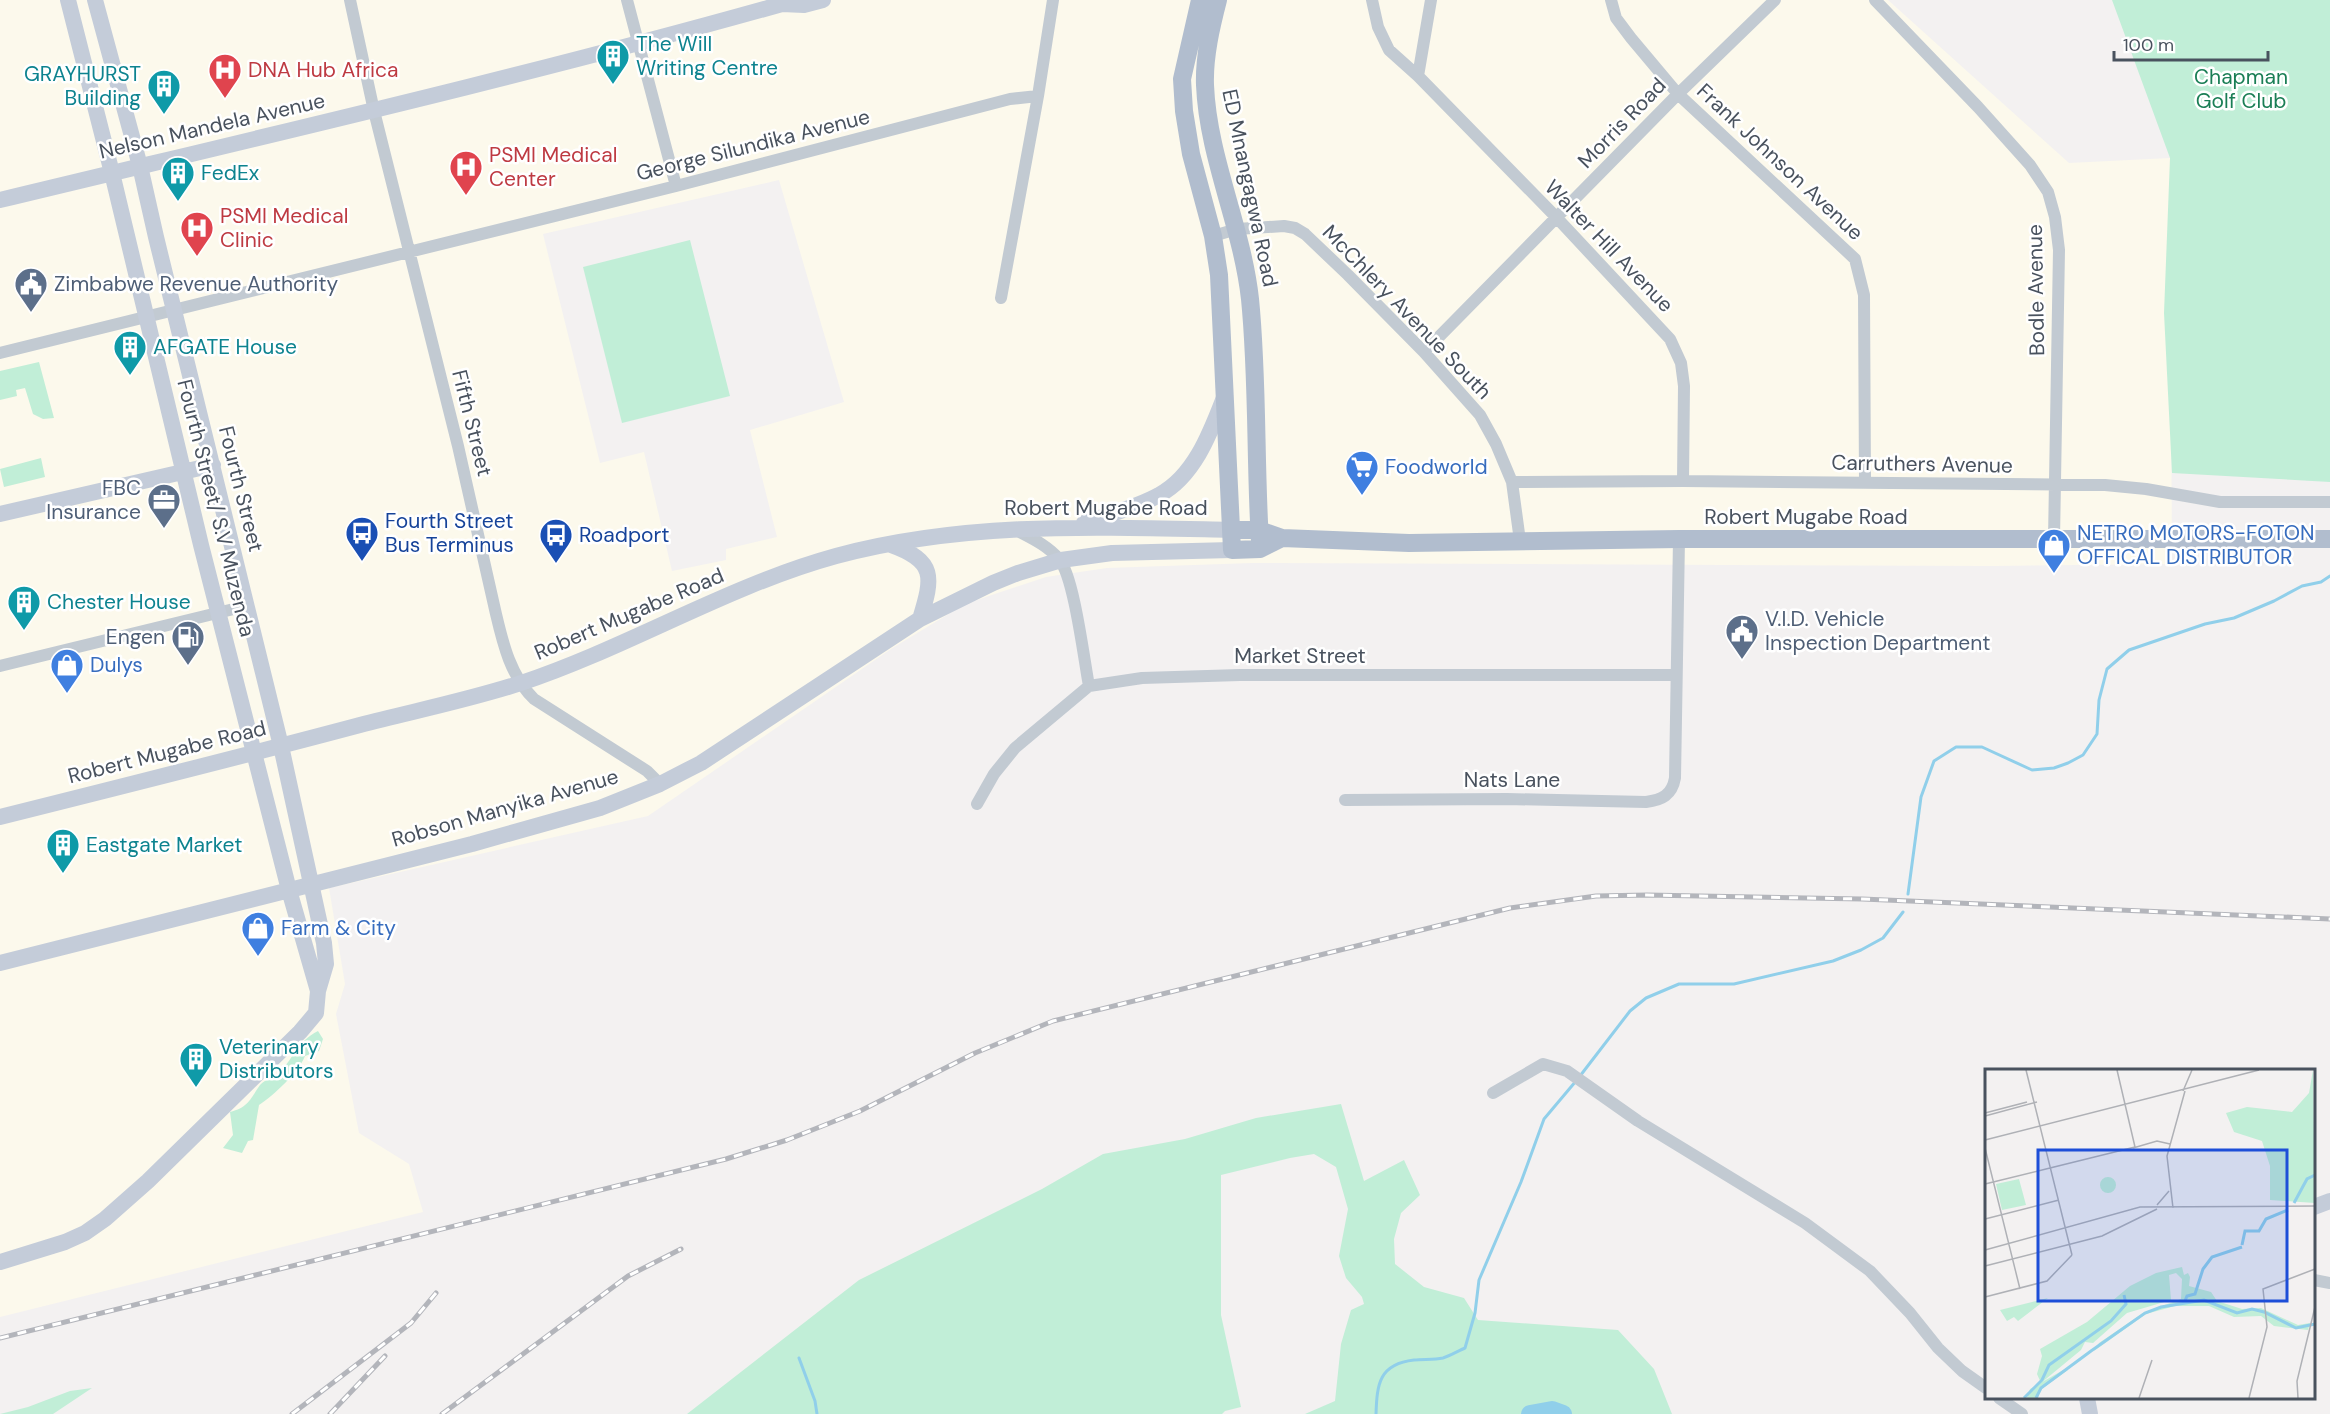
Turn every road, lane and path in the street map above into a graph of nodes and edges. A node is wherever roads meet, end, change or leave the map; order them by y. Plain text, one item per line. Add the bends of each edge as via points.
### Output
1 (68, 0) edge
2 (95, 0) edge
3 (350, 0) edge
4 (627, 0) edge
5 (823, 0) edge
6 (1053, 0) edge
7 (1200, 0) edge
8 (1218, 0) edge
9 (1372, 0) edge
10 (1431, 0) edge
11 (1611, 0) edge
12 (1775, 0) edge
13 (1875, 0) edge
14 (785, 2) edge
15 (1193, 9) edge
16 (638, 44) junction
17 (1418, 76) junction
18 (1678, 94) junction
19 (1038, 96) junction
20 (375, 111) junction
21 (140, 166) junction
22 (112, 173) junction
23 (676, 186) junction
24 (0, 200) edge
25 (1557, 218) junction
26 (1237, 229) junction
27 (1213, 236) junction
28 (409, 251) junction
29 (1001, 298) dead end
30 (174, 311) junction
31 (146, 318) junction
32 (1424, 352) junction
33 (0, 353) edge
34 (1226, 392) junction
35 (213, 465) junction
36 (184, 472) junction
37 (1683, 481) junction
38 (1512, 482) junction
39 (1865, 483) junction
40 (2056, 486) junction
41 (2330, 502) edge
42 (0, 514) edge
43 (1075, 527) junction
44 (1016, 530) junction
45 (1231, 530) junction
46 (1259, 530) junction
47 (1282, 538) junction
48 (1679, 539) junction
49 (2054, 539) junction
50 (2330, 539) edge
51 (1520, 541) junction
52 (890, 544) junction
53 (1260, 549) junction
54 (1232, 550) junction
55 (1061, 560) junction
56 (246, 606) junction
57 (218, 614) junction
58 (920, 619) junction
59 (0, 666) edge
60 (1675, 675) junction
61 (519, 683) junction
62 (1089, 686) junction
63 (281, 746) junction
64 (256, 754) junction
65 (660, 784) junction
66 (1345, 800) dead end
67 (977, 804) dead end
68 (0, 817) edge
69 (310, 885) junction
70 (289, 890) junction
71 (0, 963) edge
72 (318, 991) junction
73 (1493, 1093) dead end
74 (2330, 1201) edge
75 (2315, 1206) edge
76 (0, 1262) edge
77 (2315, 1280) edge
78 (2330, 1283) edge
79 (1985, 1387) edge
80 (2000, 1399) edge
81 (2087, 1399) edge
82 (2022, 1414) edge
83 (2090, 1414) edge

1 - 22 main road, Fourth Street/ S.V Muzenda
2 - 21 main road, Fourth Street
3 - 20 street, Fifth Street
4 - 16 street
5 - 14 main road, Nelson Mandela Avenue via 804,5
6 - 19 street
7 - 15 main road
8 - 26 main road, ED Mnangagwa Road via 1206,63 1207,106
9 - 17 street, Walter Hill Avenue via 1378,27 1389,50
10 - 17 street
11 - 18 street, Frank Johnson Avenue via 1616,18 1630,38
12 - 18 street, Morris Road
13 - 40 street, Bodle Avenue via 1985,115 2030,165 2048,192 2059,250
14 - 16 main road, Nelson Mandela Avenue
15 - 27 main road via 1182,79 1184,111
16 - 20 main road, Nelson Mandela Avenue
16 - 23 street
17 - 25 street, Walter Hill Avenue
18 - 25 street, Morris Road
18 - 39 street, Frank Johnson Avenue via 1856,259 1864,295
19 - 23 street, George Silundika Avenue via 1010,99
19 - 29 street
20 - 21 main road, Nelson Mandela Avenue
20 - 28 street, Fifth Street
21 - 22 main road, Nelson Mandela Avenue
21 - 30 main road, Fourth Street
22 - 24 main road, Nelson Mandela Avenue
22 - 31 main road, Fourth Street/ S.V Muzenda
23 - 28 street, George Silundika Avenue
25 - 32 street, Morris Road
25 - 37 street, Walter Hill Avenue via 1670,339 1681,363 1684,386
26 - 27 street, McChlery Avenue South
26 - 32 street, McChlery Avenue South via 1284,226 1305,234
26 - 46 main road, ED Mnangagwa Road via 1250,299
27 - 34 main road via 1220,275
28 - 30 street, George Silundika Avenue
28 - 61 street, Fifth Street via 502,639
30 - 31 street, George Silundika Avenue
30 - 35 main road, Fourth Street
31 - 33 street, George Silundika Avenue
31 - 36 main road, Fourth Street/ S.V Muzenda
32 - 38 street, McChlery Avenue South via 1480,415
34 - 43 main road via 1202,447 1178,481 1161,495
34 - 45 main road
35 - 36 main road
35 - 56 main road, Fourth Street
36 - 42 main road
36 - 57 main road, Fourth Street/ S.V Muzenda
37 - 38 street, Carruthers Avenue
37 - 39 street, Carruthers Avenue
38 - 51 street, McChlery Avenue South
39 - 40 street, Carruthers Avenue
40 - 41 street, Carruthers Avenue via 2105,485 2220,502
40 - 49 street, Bodle Avenue
43 - 44 main road, Robert Mugabe Road
43 - 45 main road, Robert Mugabe Road
44 - 52 main road, Robert Mugabe Road via 951,534
44 - 55 street
45 - 46 main road, Robert Mugabe Road
45 - 54 main road
46 - 47 main road, Robert Mugabe Road
46 - 53 main road, ED Mnangagwa Road
47 - 51 main road, Robert Mugabe Road via 1409,543
47 - 53 main road, Robert Mugabe Road
48 - 49 main road, Robert Mugabe Road
48 - 51 main road, Robert Mugabe Road
48 - 60 street
49 - 50 main road, Robert Mugabe Road
52 - 58 main road via 919,558 925,566 928,587
52 - 61 main road, Robert Mugabe Road via 836,556 760,583
53 - 54 main road, Robson Manyika Avenue
54 - 55 main road, Robson Manyika Avenue via 1112,553
55 - 58 main road, Robson Manyika Avenue via 993,583
55 - 62 street via 1072,589
56 - 57 street
56 - 63 main road, Fourth Street
57 - 59 street
57 - 64 main road, Fourth Street/ S.V Muzenda
58 - 65 main road, Robson Manyika Avenue via 701,763
60 - 62 street, Market Street via 1240,675 1142,678
60 - 66 street, Nats Lane via 1673,787 1662,799
61 - 63 main road, Robert Mugabe Road
61 - 65 street, Fifth Street via 534,699 647,771
62 - 67 street via 1015,748
63 - 64 main road, Robert Mugabe Road
63 - 69 main road, Fourth Street
64 - 68 main road, Robert Mugabe Road
64 - 70 main road, Fourth Street/ S.V Muzenda
65 - 69 main road, Robson Manyika Avenue via 600,808
69 - 70 main road, Robson Manyika Avenue
69 - 72 main road, Fourth Street via 326,964
70 - 71 main road, Robson Manyika Avenue
70 - 72 main road, Fourth Street/ S.V Muzenda
72 - 76 main road, Fourth Street via 316,1013 300,1032 123,1204 85,1233
73 - 79 street via 1543,1064 1567,1071 1638,1121 1805,1223 1870,1270 1938,1348
74 - 75 main road
77 - 78 street
80 - 82 street
81 - 83 main road

